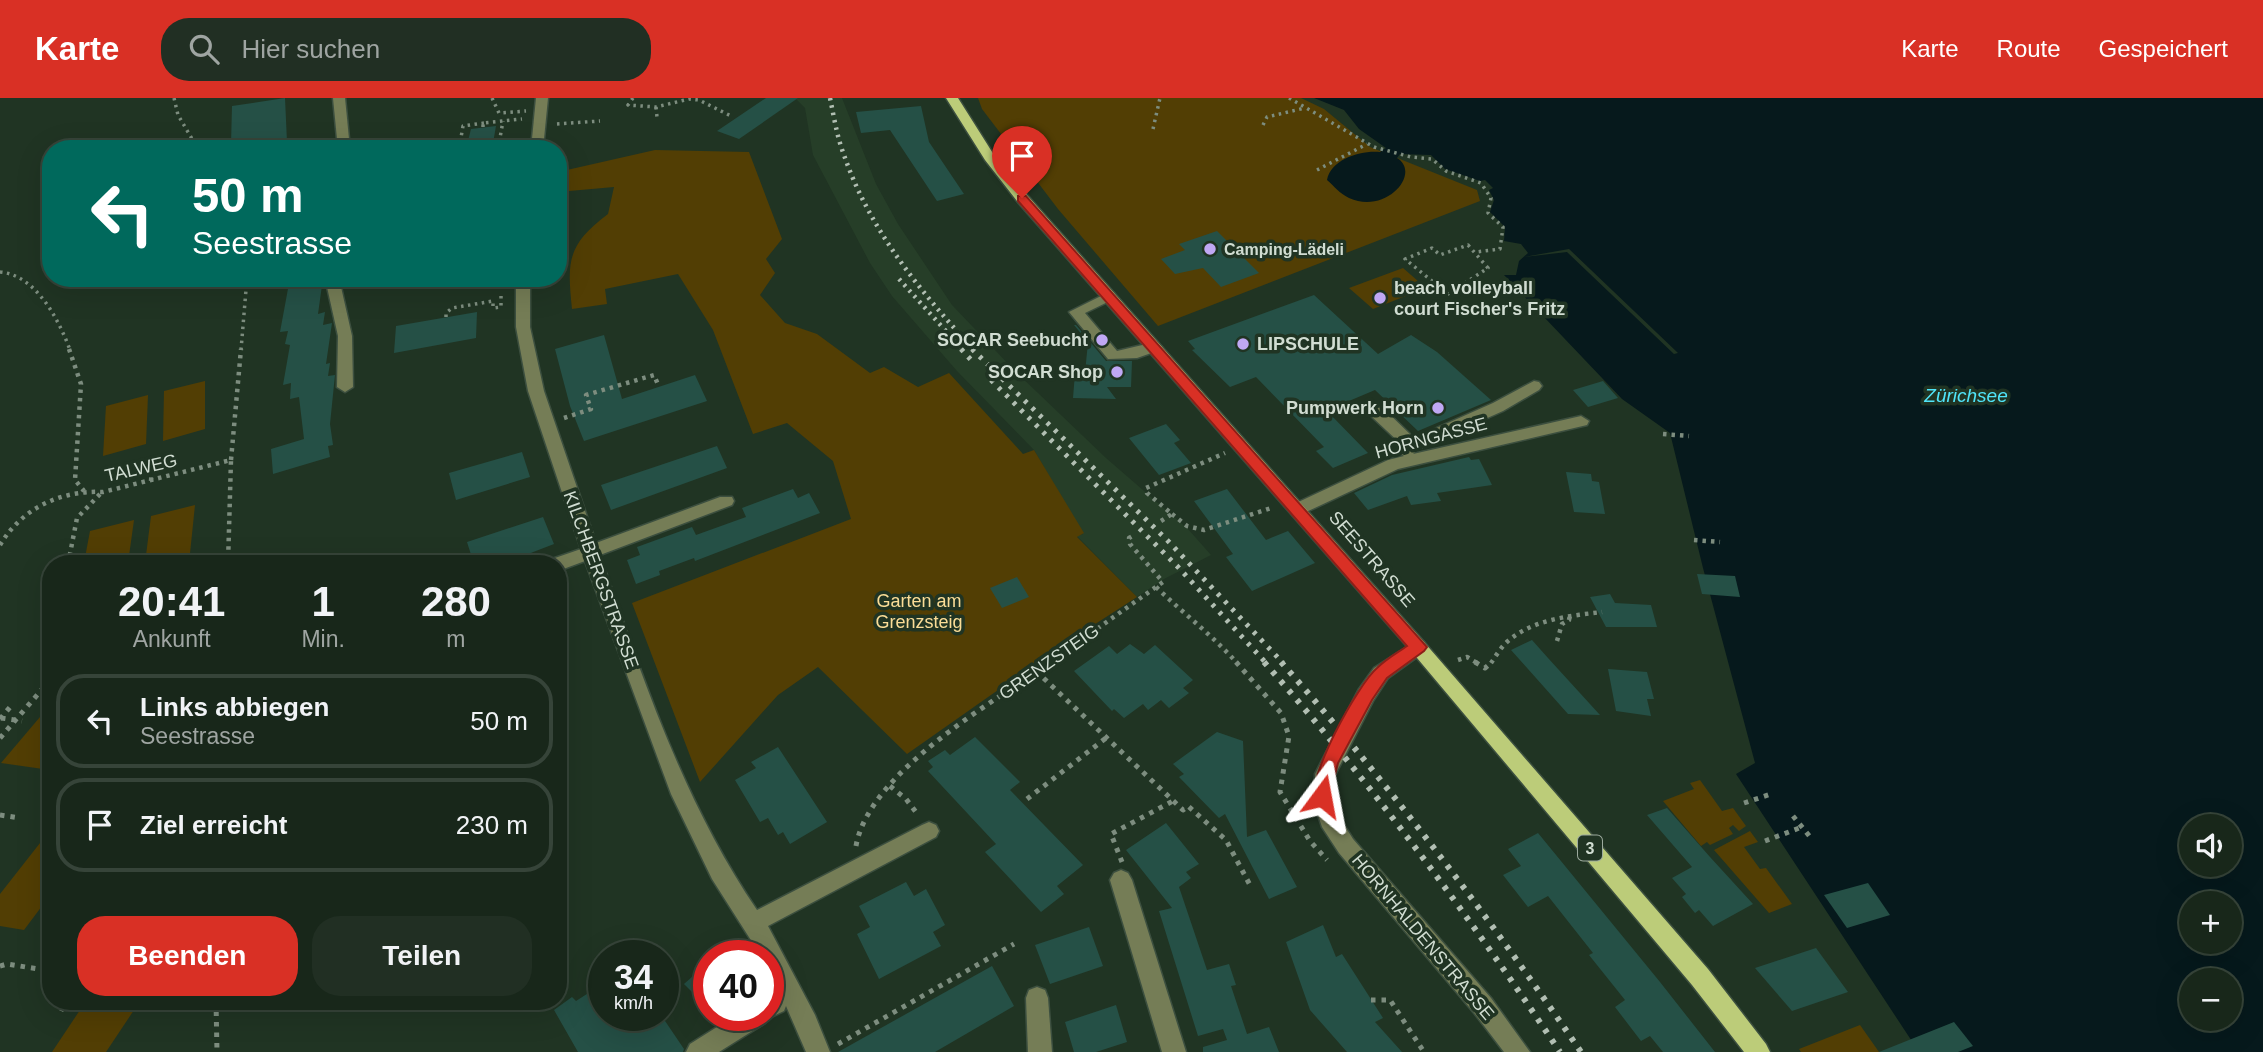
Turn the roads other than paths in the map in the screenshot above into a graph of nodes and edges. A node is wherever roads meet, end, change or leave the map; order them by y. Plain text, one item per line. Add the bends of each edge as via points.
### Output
1 (338, 98) edge
2 (542, 98) edge
3 (952, 98) edge
4 (341, 140) edge
5 (538, 140) edge
6 (334, 287) edge
7 (517, 287) edge
8 (1109, 296) junction
9 (1155, 347) junction
10 (1534, 386) dead end
11 (345, 387) dead end
12 (1377, 412) dead end
13 (1581, 421) dead end
14 (1412, 445) junction
15 (1394, 464) junction
16 (726, 501) dead end
17 (1298, 509) junction
18 (589, 551) junction
19 (567, 560) edge
20 (1418, 647) junction
21 (929, 831) dead end
22 (1121, 880) dead end
23 (753, 923) junction
24 (1037, 998) dead end
25 (732, 1031) edge
26 (827, 1049) edge
27 (698, 1052) edge
28 (1040, 1052) edge
29 (1174, 1052) edge
30 (1518, 1052) edge
31 (1758, 1052) edge

1 - 4 street
2 - 5 street
3 - 8 main road, SEESTRASSE / 3 via 989,157
6 - 11 street via 345,337
7 - 18 street, KILCHBERGSTRASSE via 527,352
8 - 9 main road, SEESTRASSE / 3
8 - 9 street via 1076,312 1112,356
9 - 17 main road, SEESTRASSE / 3
10 - 14 street
12 - 14 street
13 - 15 street, HORNGASSE
14 - 15 street
15 - 17 street, HORNGASSE
16 - 18 street
17 - 20 main road, SEESTRASSE / 3
18 - 19 street
18 - 23 street, KILCHBERGSTRASSE via 681,794 719,872
20 - 30 street, HORNHALDENSTRASSE via 1381,673 1366,695 1325,774 1324,808 1346,846
20 - 31 main road, SEESTRASSE / 3 via 1700,976
21 - 23 street
22 - 29 street
23 - 26 street, KILCHBERGSTRASSE
24 - 28 street
25 - 27 street

